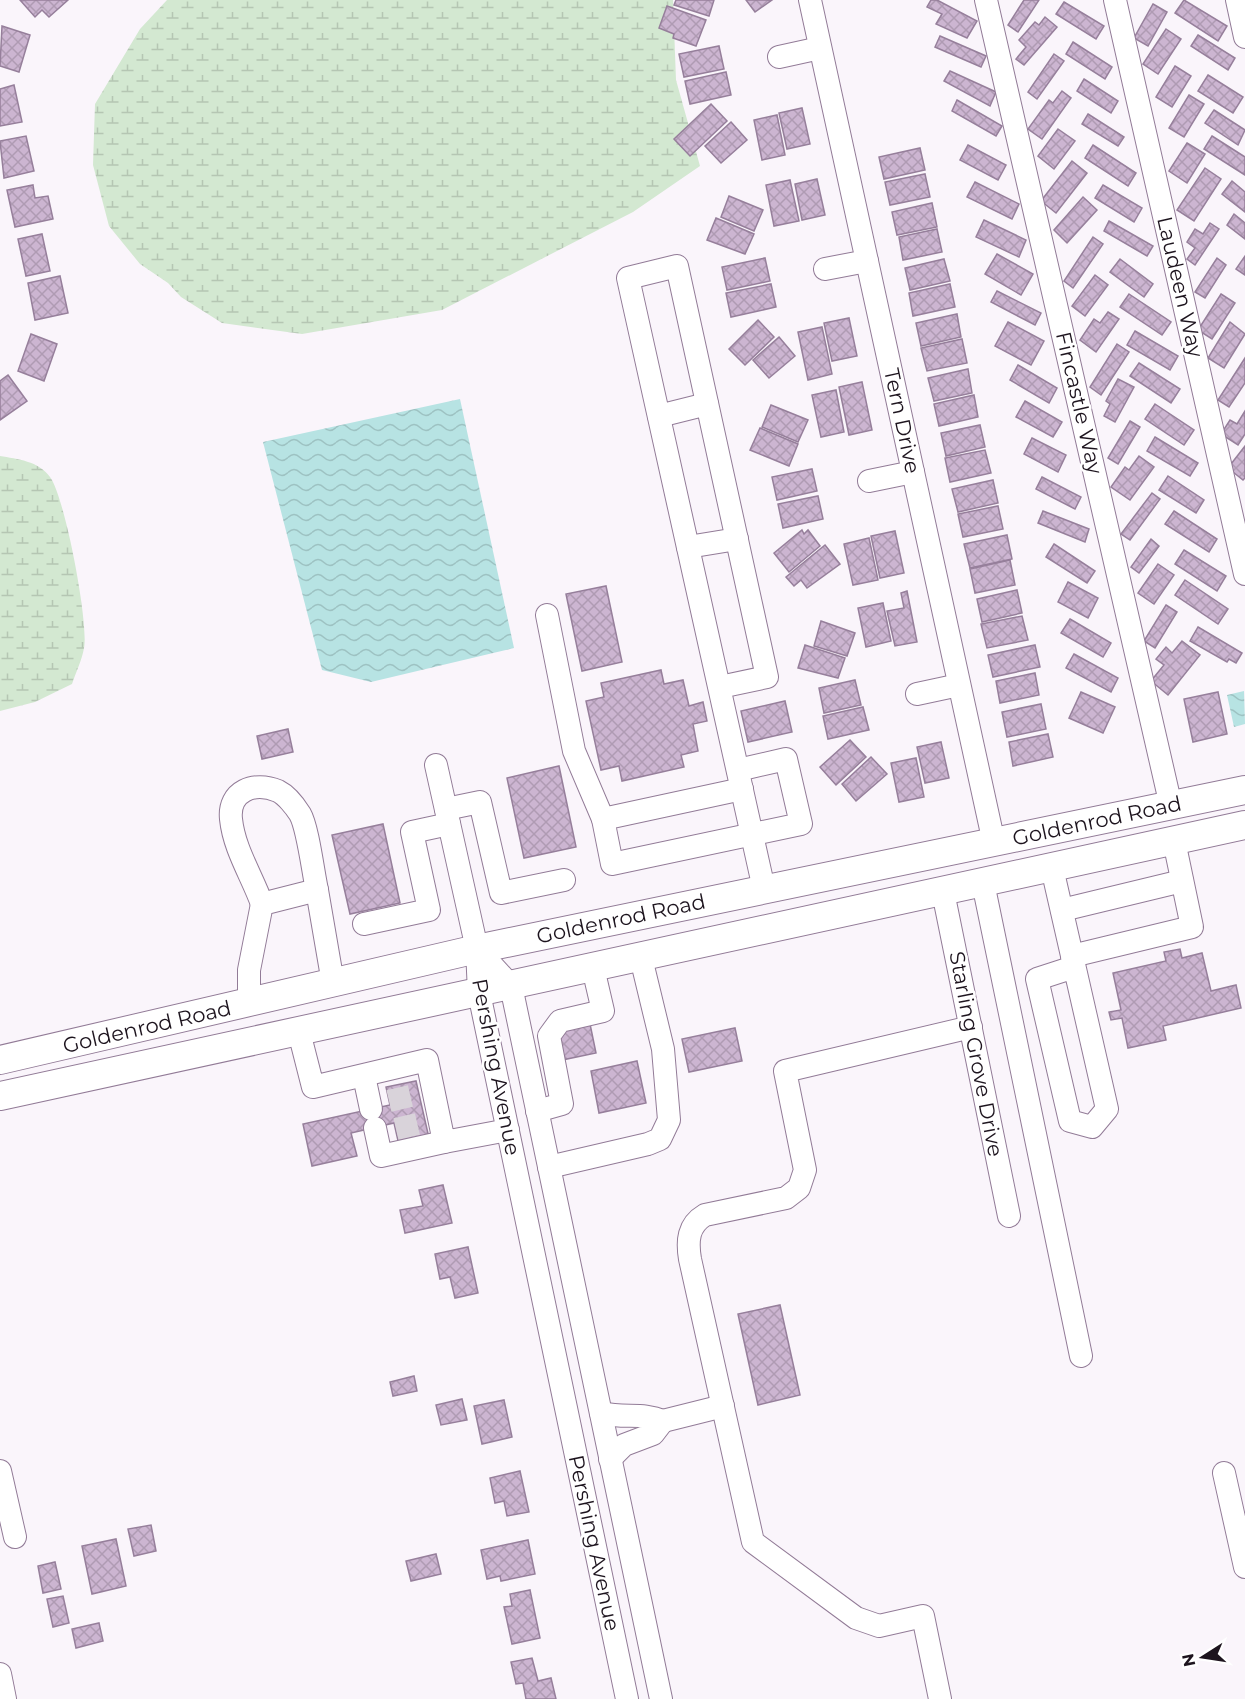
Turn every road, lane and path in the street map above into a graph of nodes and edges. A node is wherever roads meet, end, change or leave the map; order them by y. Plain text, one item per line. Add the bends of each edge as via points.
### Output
1 (810, 0) edge
2 (986, 0) edge
3 (1115, 0) edge
4 (1237, 0) edge
5 (1245, 37) edge
6 (820, 48) junction
7 (778, 57) dead end
8 (867, 261) junction
9 (825, 269) dead end
10 (707, 404) junction
11 (659, 416) junction
12 (913, 472) junction
13 (869, 481) dead end
14 (737, 539) junction
15 (688, 547) junction
16 (1245, 574) edge
17 (547, 615) dead end
18 (959, 685) junction
19 (720, 687) junction
20 (917, 694) dead end
21 (436, 765) dead end
22 (740, 780) junction
23 (1245, 790) edge
24 (1171, 806) junction
25 (448, 817) junction
26 (603, 819) junction
27 (1245, 825) edge
28 (752, 835) junction
29 (1174, 841) junction
30 (994, 843) junction
31 (1052, 868) junction
32 (564, 880) dead end
33 (1182, 881) junction
34 (983, 883) junction
35 (764, 889) junction
36 (317, 890) junction
37 (943, 892) junction
38 (262, 904) junction
39 (1062, 910) junction
40 (364, 924) dead end
41 (477, 949) junction
42 (641, 958) junction
43 (1073, 961) junction
44 (593, 968) junction
45 (333, 983) junction
46 (511, 986) junction
47 (479, 993) junction
48 (249, 1003) junction
49 (202, 1014) junction
50 (971, 1027) junction
51 (299, 1032) junction
52 (0, 1060) edge
53 (0, 1074) edge
54 (364, 1076) junction
55 (0, 1096) edge
56 (537, 1111) junction
57 (508, 1130) junction
58 (444, 1142) junction
59 (549, 1167) junction
60 (1009, 1216) dead end
61 (1081, 1356) dead end
62 (723, 1407) junction
63 (601, 1413) junction
64 (663, 1421) junction
65 (610, 1459) junction
66 (0, 1471) edge
67 (1224, 1473) dead end
68 (15, 1537) dead end
69 (1245, 1567) edge
70 (0, 1674) edge
71 (5, 1699) edge
72 (627, 1699) edge
73 (661, 1699) edge
74 (940, 1699) edge

1 - 6 street, Tern Drive
2 - 24 street, Fincastle Way
3 - 16 street, Laudeen Way
4 - 5 street
6 - 7 street
6 - 8 street, Tern Drive
8 - 9 street
8 - 12 street, Tern Drive
10 - 11 street
10 - 11 street via 677,266 628,278
10 - 14 street
11 - 15 street
12 - 13 street
12 - 18 street, Tern Drive
14 - 15 street
14 - 19 street via 767,677
15 - 19 street
17 - 26 street via 574,751
18 - 20 street
18 - 30 street, Tern Drive
19 - 22 street
21 - 25 street
22 - 26 street
22 - 28 street
22 - 28 street via 786,759 801,824
23 - 24 main road, Goldenrod Road
24 - 30 main road, Goldenrod Road
25 - 32 street via 480,802 501,893
25 - 40 street via 412,832 429,910
25 - 41 street
26 - 28 street via 612,864
27 - 29 main road, Goldenrod Road
28 - 35 street
29 - 31 main road, Goldenrod Road
29 - 33 street
30 - 35 main road, Goldenrod Road
31 - 34 main road, Goldenrod Road
31 - 39 street
33 - 39 street
33 - 43 street via 1192,927
34 - 37 main road, Goldenrod Road
34 - 61 street
35 - 41 main road, Goldenrod Road
36 - 38 street
36 - 38 street via 302,816 278,791 255,787 238,793 231,802 231,819 239,853
36 - 45 street
37 - 42 main road, Goldenrod Road
37 - 50 street, Starling Grove Drive
38 - 48 street via 249,970
39 - 43 street
41 - 45 main road, Goldenrod Road
41 - 46 street, Pershing Avenue
41 - 47 street, Pershing Avenue
42 - 44 main road, Goldenrod Road
42 - 59 street via 663,1049 669,1120 660,1139 648,1144
43 - 43 street via 1107,1109 1092,1127 1070,1121 1037,979
44 - 46 main road, Goldenrod Road
44 - 56 street via 603,1011 560,1021 549,1036 562,1104
45 - 48 main road, Goldenrod Road
46 - 47 main road, Goldenrod Road
46 - 56 street, Pershing Avenue
47 - 51 main road, Goldenrod Road
47 - 57 street, Pershing Avenue
48 - 49 main road, Goldenrod Road
49 - 52 main road, Goldenrod Road
49 - 53 main road via 160,1040
50 - 60 street, Starling Grove Drive
50 - 62 street via 785,1071 805,1170 799,1188 786,1198 705,1215 697,1220 688,1237
51 - 54 street via 313,1087
51 - 55 main road, Goldenrod Road
54 - 58 street via 379,1117 381,1156
54 - 58 street via 427,1060 426,1093
56 - 59 street, Pershing Avenue
57 - 58 street
57 - 72 street, Pershing Avenue
59 - 63 street, Pershing Avenue
62 - 64 street
62 - 74 street via 753,1542 856,1618 879,1626 923,1616
63 - 64 street via 630,1418 647,1414
63 - 65 street, Pershing Avenue
64 - 65 street via 653,1434 624,1445
65 - 73 street, Pershing Avenue
66 - 68 street
67 - 69 street
70 - 71 street

